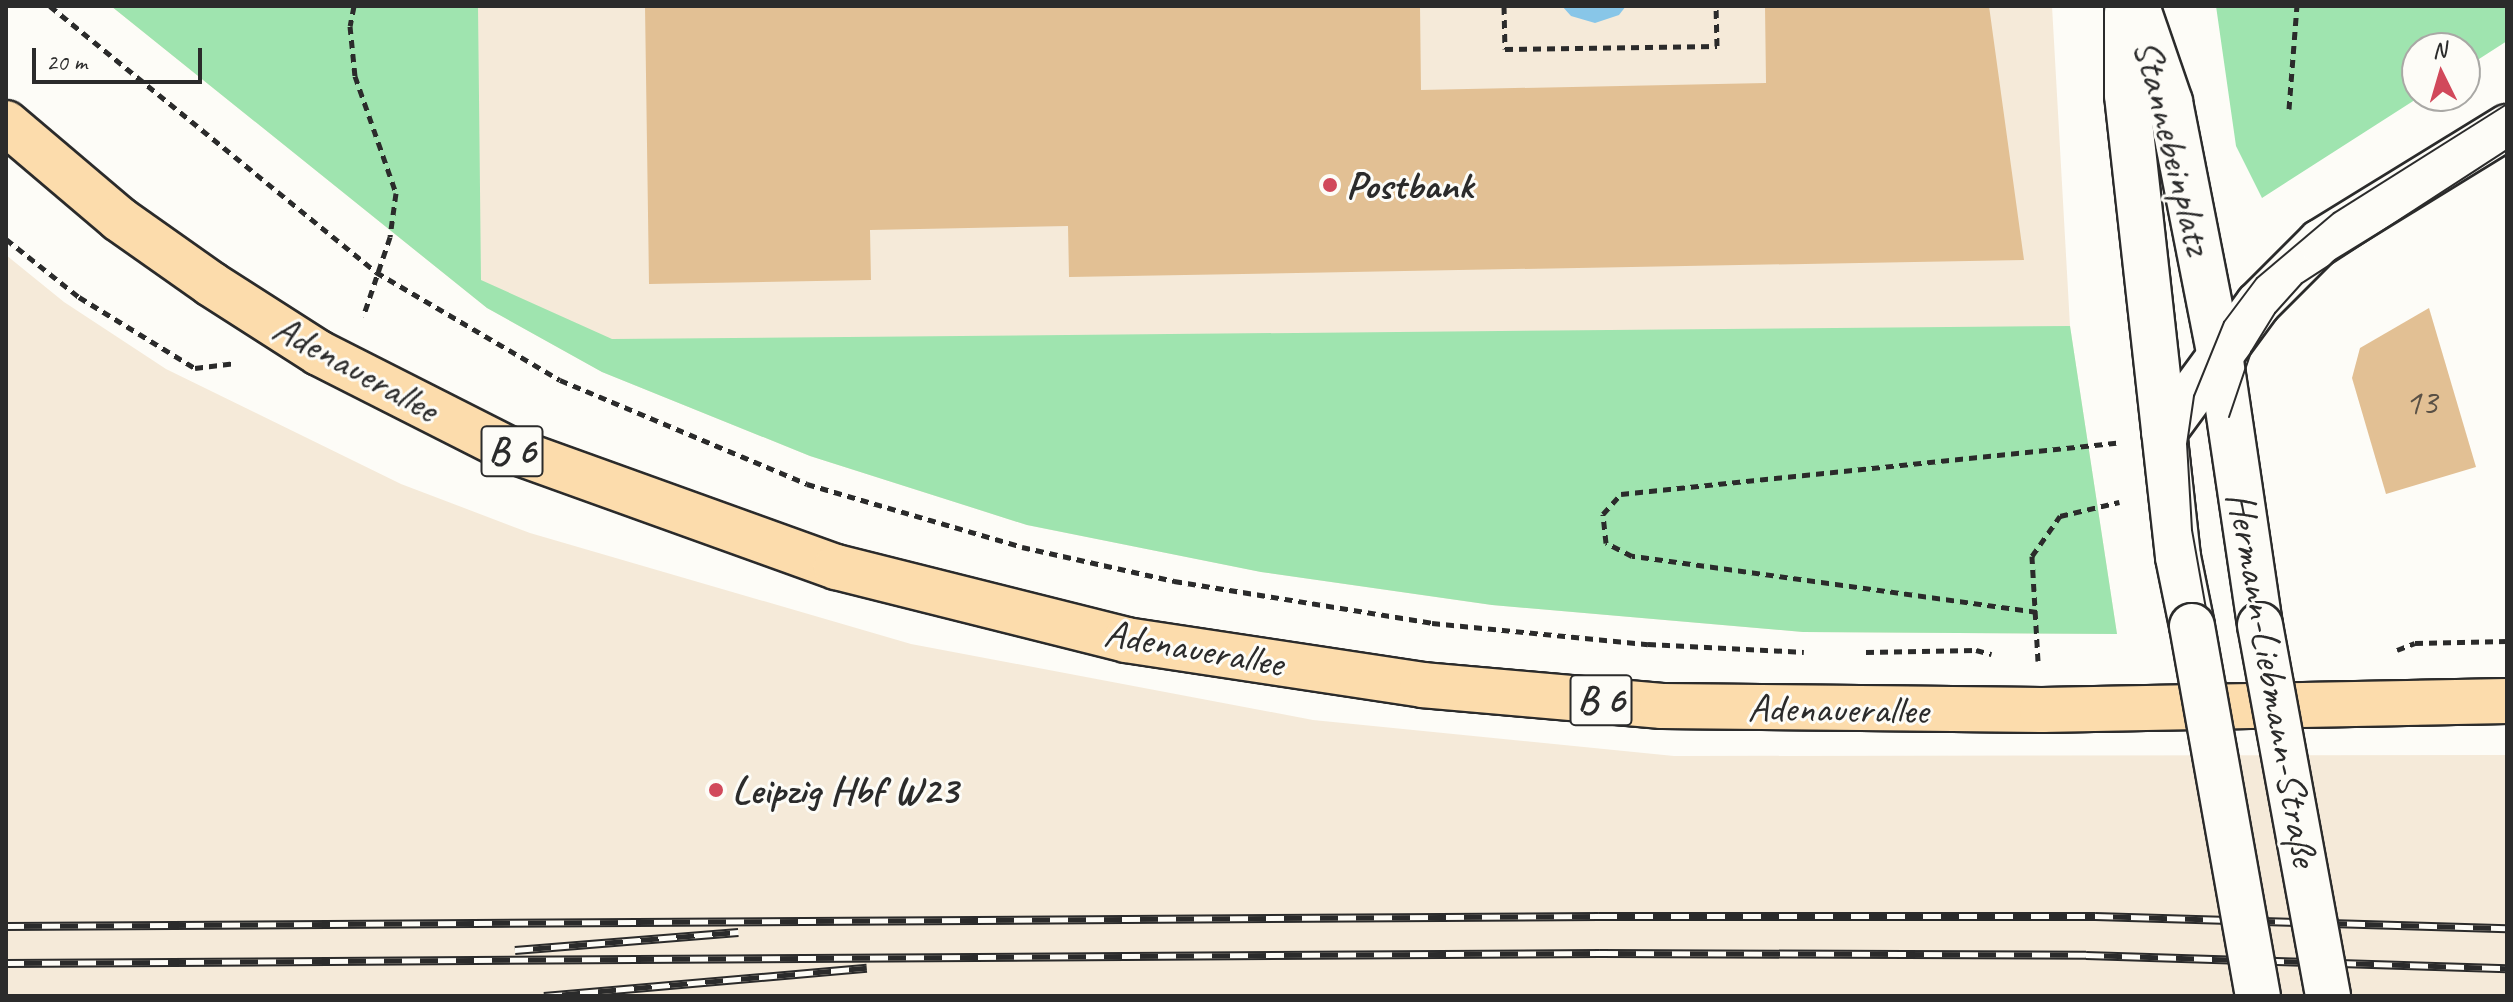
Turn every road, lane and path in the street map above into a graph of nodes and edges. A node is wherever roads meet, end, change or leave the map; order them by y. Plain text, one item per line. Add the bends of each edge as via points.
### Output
1 (50, 6) edge
2 (354, 6) edge
3 (1504, 6) edge
4 (1716, 6) edge
5 (2127, 6) edge
6 (2137, 6) edge
7 (2297, 6) edge
8 (2289, 109) dead end
9 (6, 123) edge
10 (2507, 127) edge
11 (6, 239) edge
12 (376, 272) junction
13 (2285, 273) junction
14 (2206, 288) junction
15 (2149, 289) junction
16 (2221, 361) junction
17 (241, 362) dead end
18 (348, 367) junction
19 (2164, 432) junction
20 (2113, 444) dead end
21 (2108, 505) dead end
22 (2507, 641) edge
23 (1816, 652) dead end
24 (1861, 652) dead end
25 (2385, 654) dead end
26 (2001, 657) dead end
27 (2025, 665) dead end
28 (2038, 668) dead end
29 (2507, 701) edge
30 (2258, 996) edge
31 (2328, 996) edge

1 - 12 path
2 - 12 path via 350,26 355,76 396,193 390,237
3 - 4 path via 1505,49 1717,46
5 - 15 main road, Stannebeinplatz via 2127,95
6 - 14 main road, Stannebeinplatz via 2170,102
7 - 8 path
9 - 18 main road, Adenauerallee / B 6 via 119,219
10 - 13 main road via 2320,242
11 - 17 path via 79,297 195,368
12 - 18 path
12 - 23 path via 575,386 807,484 1022,547 1174,581 1432,623 1648,644
13 - 14 main road, Stannebeinplatz
13 - 16 main road
14 - 15 main road, Stannebeinplatz
14 - 16 main road, Stannebeinplatz
15 - 19 main road, Stannebeinplatz
16 - 19 main road
16 - 31 main road, Hermann-Liebmann-Straße, bridge via 2260,625
18 - 29 main road, Adenauerallee / B 6 via 508,449 714,526 836,567 1126,640 1422,685 1662,706 2042,710
19 - 30 main road, Hermann-Liebmann-Straße, bridge via 2192,626
20 - 21 path via 1621,494 1603,514 1606,543 1632,556 2037,612 2032,556 2060,516
22 - 25 path via 2415,643
24 - 26 path via 1976,650
27 - 28 path

